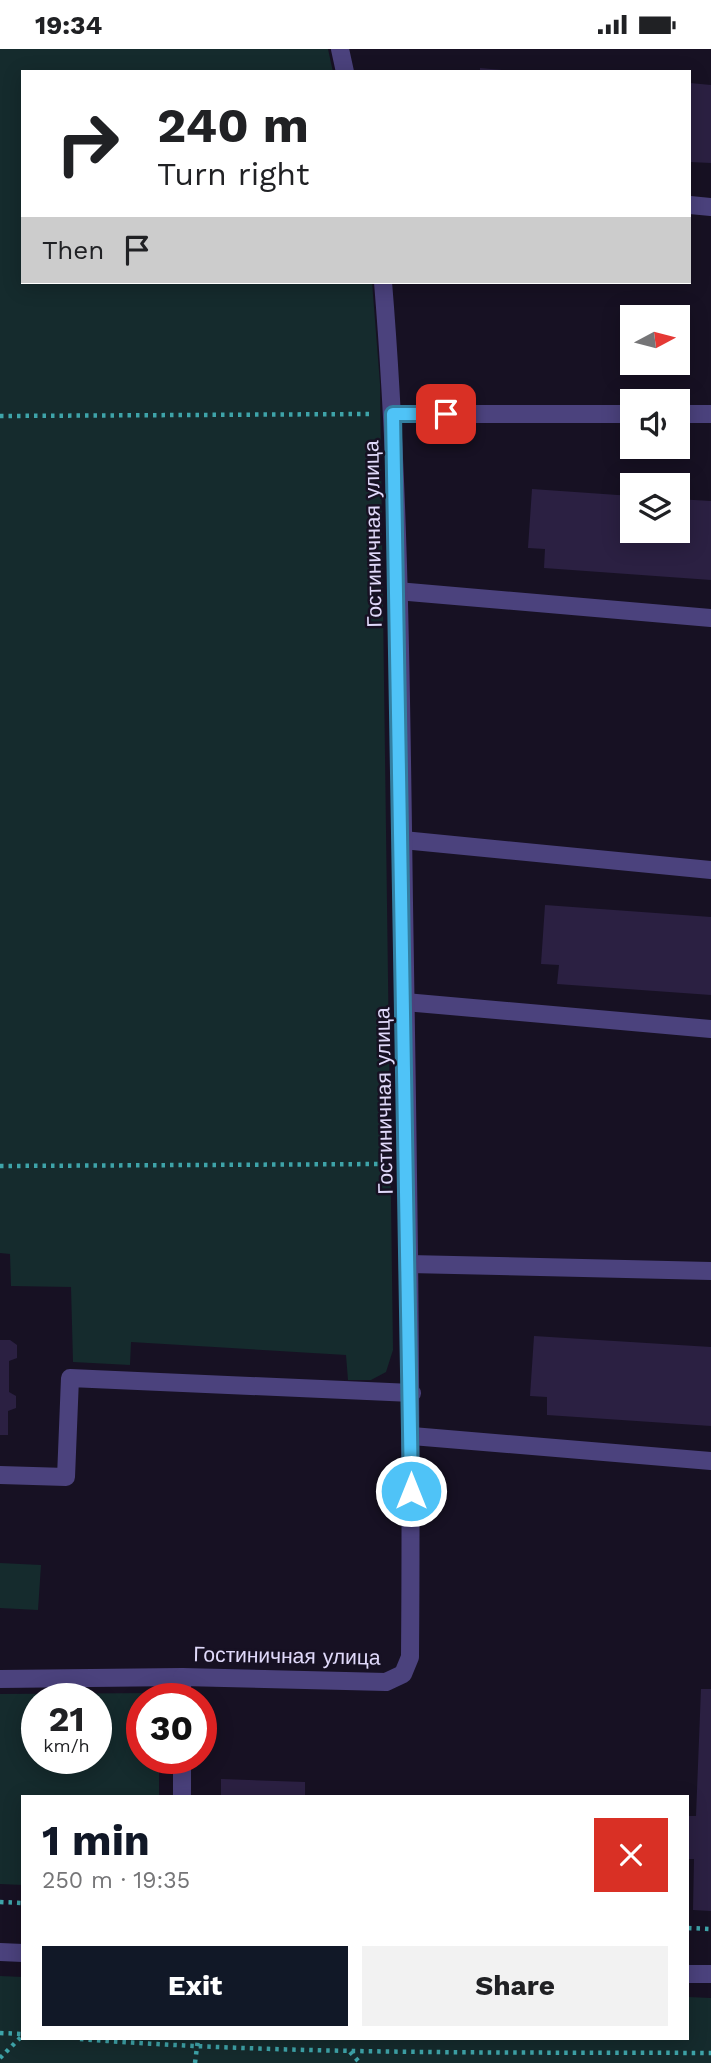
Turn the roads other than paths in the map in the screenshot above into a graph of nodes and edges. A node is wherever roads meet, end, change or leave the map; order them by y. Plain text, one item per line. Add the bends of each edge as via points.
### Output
1 (340, 49) edge
2 (345, 70) edge
3 (691, 205) edge
4 (711, 207) edge
5 (383, 284) edge
6 (393, 414) junction
7 (620, 414) edge
8 (690, 414) edge
9 (711, 414) edge
10 (397, 591) junction
11 (711, 618) edge
12 (403, 840) junction
13 (711, 870) edge
14 (405, 1002) junction
15 (711, 1029) edge
16 (409, 1264) junction
17 (711, 1272) edge
18 (412, 1394) junction
19 (412, 1436) junction
20 (711, 1461) edge
21 (0, 1475) edge
22 (182, 1677) junction
23 (0, 1679) edge
24 (182, 1683) edge
25 (182, 1774) edge
26 (182, 1795) edge
27 (0, 1952) edge
28 (21, 1953) edge
29 (689, 1974) edge
30 (711, 1974) edge

1 - 2 street
3 - 4 street
5 - 6 street, Гостиничная улица
6 - 7 street
6 - 10 street, Гостиничная улица
8 - 9 street
10 - 11 street
10 - 12 street, Гостиничная улица
12 - 13 street
12 - 14 street, Гостиничная улица
14 - 15 street
14 - 16 street, Гостиничная улица
16 - 17 street
16 - 18 street, Гостиничная улица
18 - 19 street, Гостиничная улица
18 - 21 street via 70,1378 66,1477
19 - 20 street
19 - 22 street, Гостиничная улица via 410,1657 403,1674 386,1682
22 - 23 street
22 - 24 street, Гостиничная улица
25 - 26 street
27 - 28 street
29 - 30 street

